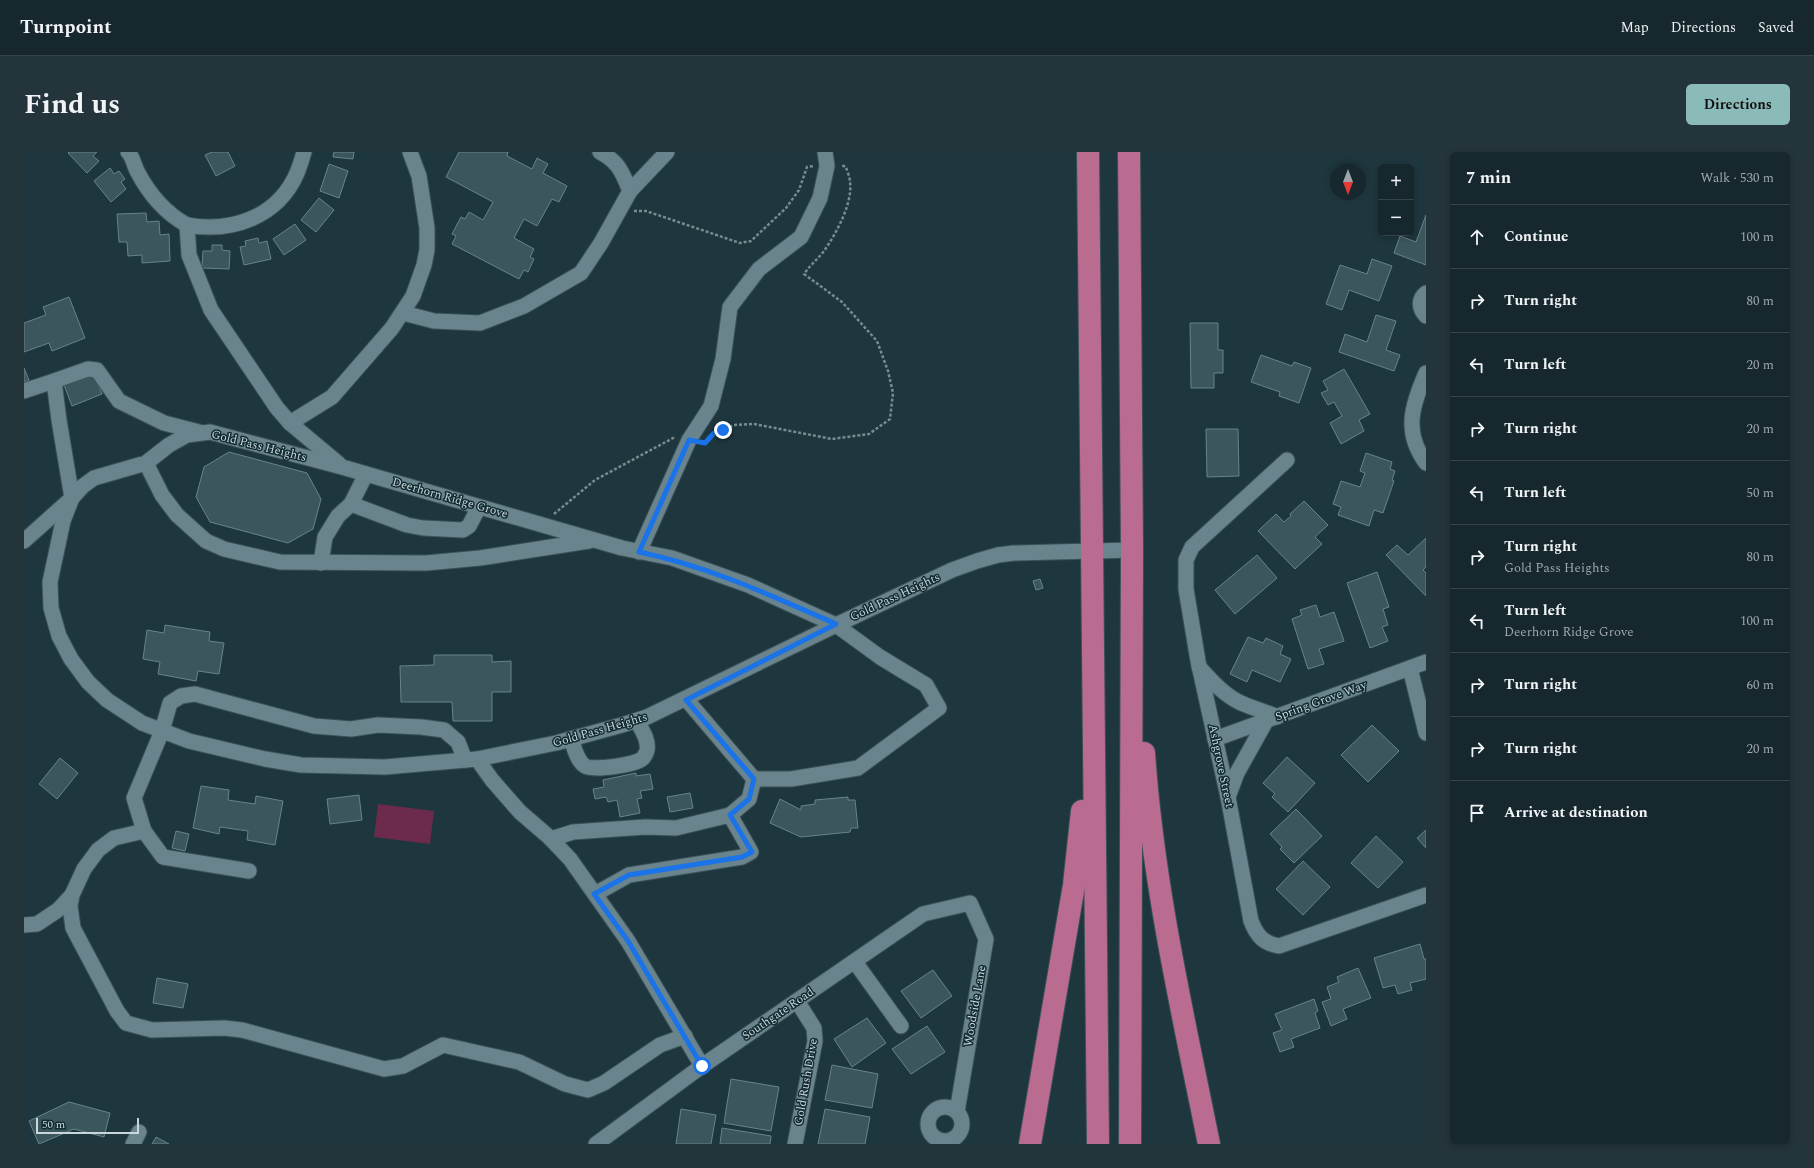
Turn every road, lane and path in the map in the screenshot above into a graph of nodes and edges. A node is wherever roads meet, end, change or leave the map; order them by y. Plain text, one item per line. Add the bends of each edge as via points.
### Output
1 (304, 152) edge
2 (410, 152) edge
3 (600, 152) edge
4 (667, 152) edge
5 (1088, 152) edge
6 (1129, 152) edge
7 (129, 153) edge
8 (826, 159) edge
9 (630, 192) junction
10 (618, 212) junction
11 (187, 225) junction
12 (1426, 292) edge
13 (403, 312) junction
14 (1426, 316) edge
15 (1426, 373) edge
16 (54, 381) junction
17 (24, 392) edge
18 (290, 423) junction
19 (202, 433) junction
20 (689, 440) junction
21 (1287, 460) dead end
22 (146, 463) junction
23 (1426, 463) edge
24 (342, 467) junction
25 (366, 474) junction
26 (72, 498) junction
27 (351, 504) junction
28 (479, 507) junction
29 (541, 525) junction
30 (594, 540) junction
31 (24, 541) edge
32 (1091, 550) junction
33 (1132, 550) junction
34 (639, 552) junction
35 (321, 563) junction
36 (1132, 580) junction
37 (836, 624) junction
38 (1426, 662) edge
39 (1199, 667) junction
40 (1410, 668) junction
41 (1093, 684) junction
42 (686, 700) junction
43 (1272, 719) junction
44 (637, 721) junction
45 (162, 731) junction
46 (1426, 733) edge
47 (571, 739) junction
48 (1215, 739) junction
49 (471, 759) junction
50 (754, 779) junction
51 (1228, 798) junction
52 (730, 815) junction
53 (144, 831) junction
54 (551, 839) junction
55 (249, 871) dead end
56 (594, 894) junction
57 (72, 895) junction
58 (1426, 895) edge
59 (970, 903) joint
60 (24, 926) edge
61 (855, 962) junction
62 (798, 1002) junction
63 (902, 1026) dead end
64 (685, 1036) junction
65 (702, 1066) junction
66 (957, 1112) junction
67 (952, 1142) edge
68 (596, 1144) edge
69 (795, 1144) edge
70 (1030, 1144) edge
71 (1098, 1144) edge
72 (1130, 1144) edge
73 (1209, 1144) edge

1 - 11 street via 297,173 286,191 262,214 242,223 223,227 203,228
2 - 13 street via 419,176 427,228 427,250 420,279
3 - 9 street via 613,159 623,174
4 - 9 street
5 - 32 highway
6 - 33 highway
7 - 11 street via 136,170 159,203 174,218
8 - 10 path via 807,167 799,190 786,208 752,241 740,243 646,211
8 - 20 street via 820,198 800,237 759,269 730,307 723,359 711,406
8 - 20 path via 846,167 851,182 848,201 839,227 823,252 804,274 842,302 877,341 893,393 890,419 869,434 832,439 754,424 734,425 714,433 705,443
9 - 10 street
10 - 13 street via 581,273 524,306 480,323 434,321
11 - 18 street, Deerhorn Ridge Grove via 189,255 211,310 277,408
12 - 14 street via 1420,304
13 - 18 street via 332,397
15 - 23 street via 1415,400 1412,422 1414,440
16 - 17 street
16 - 19 street via 88,369 97,370 119,401 164,423
16 - 26 street
18 - 24 street, Deerhorn Ridge Grove
19 - 22 street, Gold Pass Heights via 187,435
19 - 24 street, Gold Pass Heights via 210,432
20 - 29 path via 677,436 595,480
20 - 34 street
21 - 39 street, Ashgrove Street via 1188,554 1186,589
22 - 26 street, Gold Pass Heights via 94,478
22 - 35 street via 162,495 177,515 206,541 224,549 280,562
24 - 25 street, Deerhorn Ridge Grove
25 - 27 street
25 - 28 street, Deerhorn Ridge Grove
26 - 31 street
26 - 45 street, Gold Pass Heights via 63,521 50,582 51,608 59,636 71,659 88,682 106,700 142,723
27 - 28 street via 407,525 463,530 469,526
27 - 35 street via 338,516 325,538
28 - 29 street, Deerhorn Ridge Grove
29 - 30 street, Deerhorn Ridge Grove
30 - 34 street, Deerhorn Ridge Grove
30 - 35 street via 480,558 426,563
32 - 33 street, Gold Pass Heights
32 - 37 street, Gold Pass Heights via 1014,553 977,561
32 - 41 highway
33 - 36 highway
34 - 37 street, Deerhorn Ridge Grove via 672,558 748,585
36 - 72 highway
36 - 73 highway via 1146,782 1158,873
37 - 42 street, Gold Pass Heights
37 - 50 street, Deerhorn Ridge Grove via 880,657 926,685 939,708 858,768 791,779
38 - 40 street, Spring Grove Way
39 - 43 street via 1220,689
39 - 48 street, Ashgrove Street
40 - 43 street, Spring Grove Way
40 - 46 street
41 - 70 highway via 1074,886
41 - 71 highway
42 - 44 street, Gold Pass Heights
42 - 50 street
43 - 48 street, Spring Grove Way
43 - 51 street via 1237,773
44 - 47 street, Gold Pass Heights
44 - 47 street via 646,738 647,750 643,758 635,762 592,769 584,766
45 - 49 street, Gold Pass Heights via 218,749 301,765 385,767
45 - 49 street via 170,703 181,696 195,694 314,726 351,729 378,725 444,730 458,742
45 - 53 street via 134,798
47 - 49 street, Gold Pass Heights
48 - 51 street, Ashgrove Street
49 - 54 street via 520,812
50 - 52 street via 749,799
51 - 58 street, Ashgrove Street via 1251,922 1255,931 1268,944 1279,946 1289,943
52 - 54 street via 676,828 645,827 573,832
52 - 56 street via 752,852 742,857 629,875
53 - 55 street via 163,856
53 - 57 street via 114,838 98,850 84,869
54 - 56 street via 570,859
56 - 64 street via 628,941
57 - 60 street via 58,910 37,924
57 - 64 street via 70,906 73,928 117,1011 126,1023 152,1030 242,1030 384,1069 403,1066 443,1045 518,1062 565,1084 588,1090 604,1083 660,1045
59 - 61 street, Southgate Road via 923,914
59 - 66 street, Woodside Lane via 986,939
61 - 62 street, Southgate Road
61 - 63 street
62 - 65 street, Southgate Road
62 - 69 street, Gold Rush Drive via 814,1028 815,1041
64 - 65 street
65 - 68 street, Southgate Road
66 - 67 street via 962,1124 958,1136
66 - 67 street via 946,1107 940,1108 932,1112 928,1122 930,1134 936,1139

